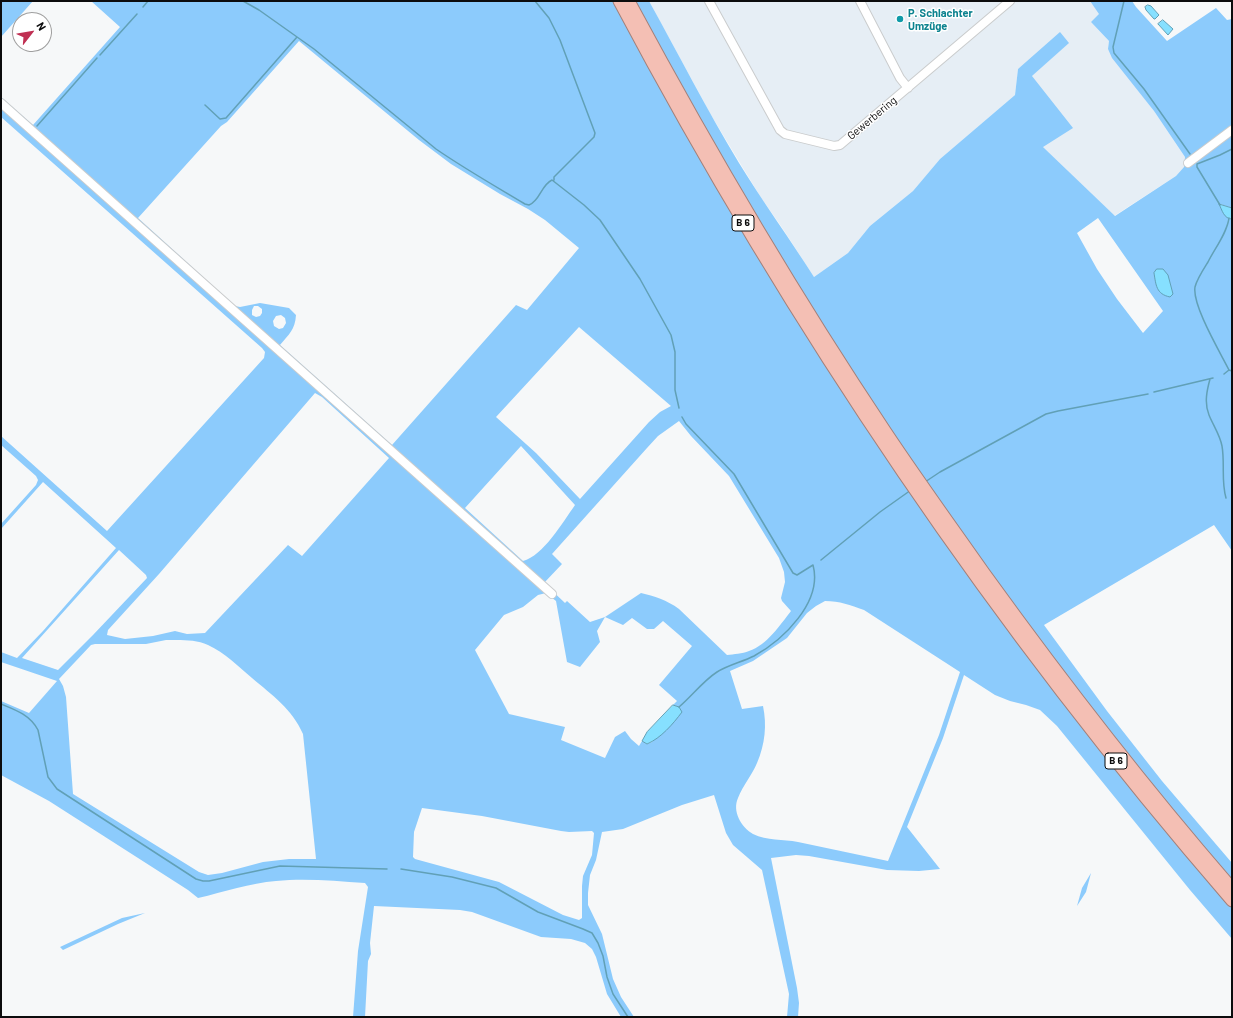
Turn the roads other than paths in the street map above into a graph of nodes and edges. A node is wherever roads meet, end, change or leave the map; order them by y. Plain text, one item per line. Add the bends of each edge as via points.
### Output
1 (619, 1) edge
2 (629, 1) edge
3 (709, 1) edge
4 (860, 1) edge
5 (1010, 1) edge
6 (908, 88) junction
7 (1, 103) edge
8 (1232, 130) edge
9 (1188, 163) dead end
10 (883, 435) junction
11 (552, 594) dead end
12 (1025, 636) junction
13 (1232, 888) edge
14 (1232, 901) edge

1 - 10 highway, B 6 via 746,228 826,355
2 - 10 highway, B 6 via 754,224
3 - 6 street, Gewerbering via 780,130 785,134 834,146 840,145
4 - 6 street via 900,78
5 - 6 street, Gewerbering
7 - 11 street
8 - 9 street
10 - 12 highway, B 6 via 944,533
12 - 13 highway, B 6
12 - 14 highway, B 6 via 1136,787

